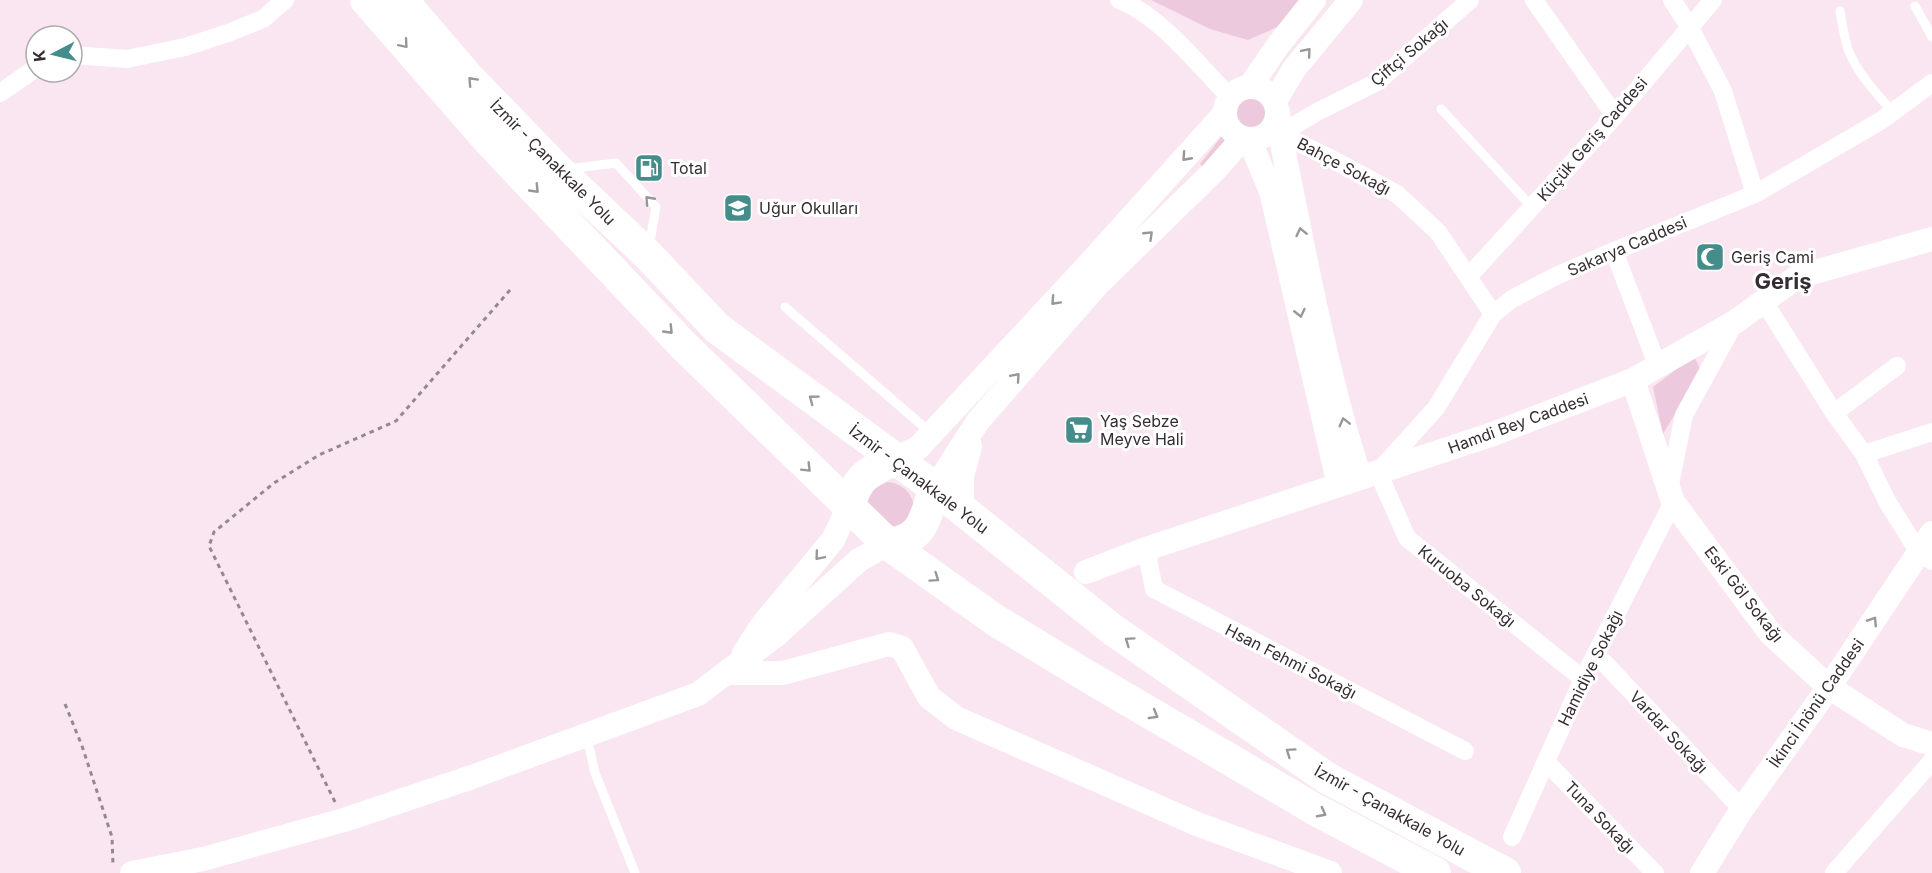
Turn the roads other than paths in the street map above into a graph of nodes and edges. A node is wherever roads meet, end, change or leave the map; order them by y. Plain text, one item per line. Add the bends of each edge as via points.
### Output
1 (285, 0) edge
2 (366, 0) edge
3 (402, 0) edge
4 (1119, 0) edge
5 (1314, 0) edge
6 (1351, 0) edge
7 (1470, 0) edge
8 (1534, 0) edge
9 (1672, 0) edge
10 (1713, 0) edge
11 (1914, 6) dead end
12 (1840, 11) dead end
13 (1689, 26) junction
14 (1932, 37) edge
15 (84, 56) edge
16 (24, 76) edge
17 (1932, 83) edge
18 (0, 93) edge
19 (1235, 99) junction
20 (1441, 109) dead end
21 (1893, 112) junction
22 (1278, 116) junction
23 (1615, 116) junction
24 (1246, 139) junction
25 (558, 170) junction
26 (1214, 171) junction
27 (1263, 176) junction
28 (1755, 194) junction
29 (1532, 207) junction
30 (1932, 238) edge
31 (1614, 251) junction
32 (648, 255) junction
33 (1469, 276) junction
34 (1763, 300) junction
35 (785, 307) dead end
36 (1493, 314) junction
37 (1735, 322) junction
38 (1897, 366) dead end
39 (1658, 367) junction
40 (1633, 380) junction
41 (1834, 413) junction
42 (978, 421) junction
43 (1932, 432) edge
44 (931, 433) junction
45 (1864, 454) junction
46 (894, 459) junction
47 (1359, 478) junction
48 (935, 489) junction
49 (1671, 497) junction
50 (849, 506) junction
51 (962, 511) junction
52 (888, 544) junction
53 (1927, 548) edge
54 (1146, 549) junction
55 (1086, 572) dead end
56 (775, 636) junction
57 (1596, 654) junction
58 (731, 670) junction
59 (790, 672) junction
60 (1583, 679) junction
61 (1829, 687) junction
62 (586, 734) junction
63 (1932, 744) edge
64 (1466, 751) dead end
65 (1932, 761) edge
66 (1546, 762) junction
67 (1742, 809) junction
68 (1512, 837) dead end
69 (132, 873) edge
70 (635, 873) edge
71 (1330, 873) edge
72 (1435, 873) edge
73 (1505, 873) edge
74 (1654, 873) edge
75 (1702, 873) edge
76 (1834, 873) edge

1 - 15 street via 263,19 185,47 127,59
2 -> 50 highway, İzmir - Çanakkale Yolu via 490,142 683,345
25 -> 3 highway, İzmir - Çanakkale Yolu via 467,76
4 - 19 street via 1157,23
5 - 19 street
22 -> 6 street via 1294,69
7 - 22 street, Çiftçi Sokağı via 1377,82 1315,113
8 - 23 street
9 - 13 street
10 - 13 street, Küçük Geriş Caddesi
11 - 14 lane
12 - 21 lane via 1848,48 1860,71
13 - 23 street, Küçük Geriş Caddesi
13 - 28 street via 1723,91
16 - 18 street
17 - 21 street, Sakarya Caddesi
19 - 22 street via 1265,90
19 - 24 street via 1230,129
19 -> 44 street via 1090,263
20 - 29 lane
21 - 28 street, Sakarya Caddesi
22 - 24 street via 1272,129 1258,138
22 - 33 street, Bahçe Sokağı via 1326,156 1397,194 1438,232
47 -> 22 street via 1323,342
23 - 29 street, Küçük Geriş Caddesi
24 - 26 street
24 - 27 street
25 - 32 highway, İzmir - Çanakkale Yolu
32 -> 25 lane via 656,207 616,163
26 - 27 street via 1233,168
42 -> 26 street via 1097,285
27 -> 47 street via 1271,191
28 - 31 street, Sakarya Caddesi
29 - 33 street, Küçük Geriş Caddesi
30 - 34 street, Hamdi Bey Caddesi via 1797,277
31 - 36 street, Sakarya Caddesi via 1526,291
31 - 39 street
46 -> 32 highway, İzmir - Çanakkale Yolu via 717,328
33 - 36 street, Bahçe Sokağı
34 - 37 street, Hamdi Bey Caddesi
34 - 41 street
35 - 44 lane
36 - 47 street, Sakarya Caddesi via 1436,408
37 - 39 street, Hamdi Bey Caddesi
37 - 49 street, Hamidiye Sokağı via 1684,415
38 - 41 street
39 - 40 street, Hamdi Bey Caddesi
40 - 47 street, Hamdi Bey Caddesi via 1493,434
40 - 49 street, Eski Göl Sokağı
41 - 45 street
42 - 48 street
42 - 51 street via 962,477
43 - 45 street
44 - 46 street via 918,448
45 - 53 street via 1888,503
46 - 48 highway, İzmir - Çanakkale Yolu
46 - 50 highway via 859,480
47 - 54 street, Hamdi Bey Caddesi
47 - 60 street, Kuruoba Sokağı via 1407,538
48 - 51 highway, İzmir - Çanakkale Yolu
48 - 52 highway via 920,529 905,540
49 - 57 street, Hamidiye Sokağı
49 - 61 street, Eski Göl Sokağı via 1771,634
50 - 52 highway, İzmir - Çanakkale Yolu
50 -> 58 street via 833,540 763,624
73 -> 51 highway, İzmir - Çanakkale Yolu via 1327,778 1113,630
52 - 56 street via 860,560
52 -> 72 highway, İzmir - Çanakkale Yolu via 995,620 1087,676 1316,810
61 -> 53 street, İkinci İnönü Caddesi
54 - 55 street, Hamdi Bey Caddesi
54 - 64 street, Hsan Fehmi Sokağı via 1154,589
56 - 58 street
56 - 59 street via 769,659 773,666
57 - 60 street, Hamidiye Sokağı
57 - 67 street, Vardar Sokağı
58 - 59 street
58 - 62 street via 698,694
59 - 71 street via 889,644 902,648 929,697 956,717 1197,824
60 - 66 street, Hamidiye Sokağı
61 - 63 street, Eski Göl Sokağı via 1903,735
61 - 67 street, İkinci İnönü Caddesi
62 - 69 street via 344,820 203,859
62 - 70 lane via 595,773
65 - 76 street
66 - 68 street, Hamidiye Sokağı
66 - 74 street, Tuna Sokağı
67 - 75 street, İkinci İnönü Caddesi

